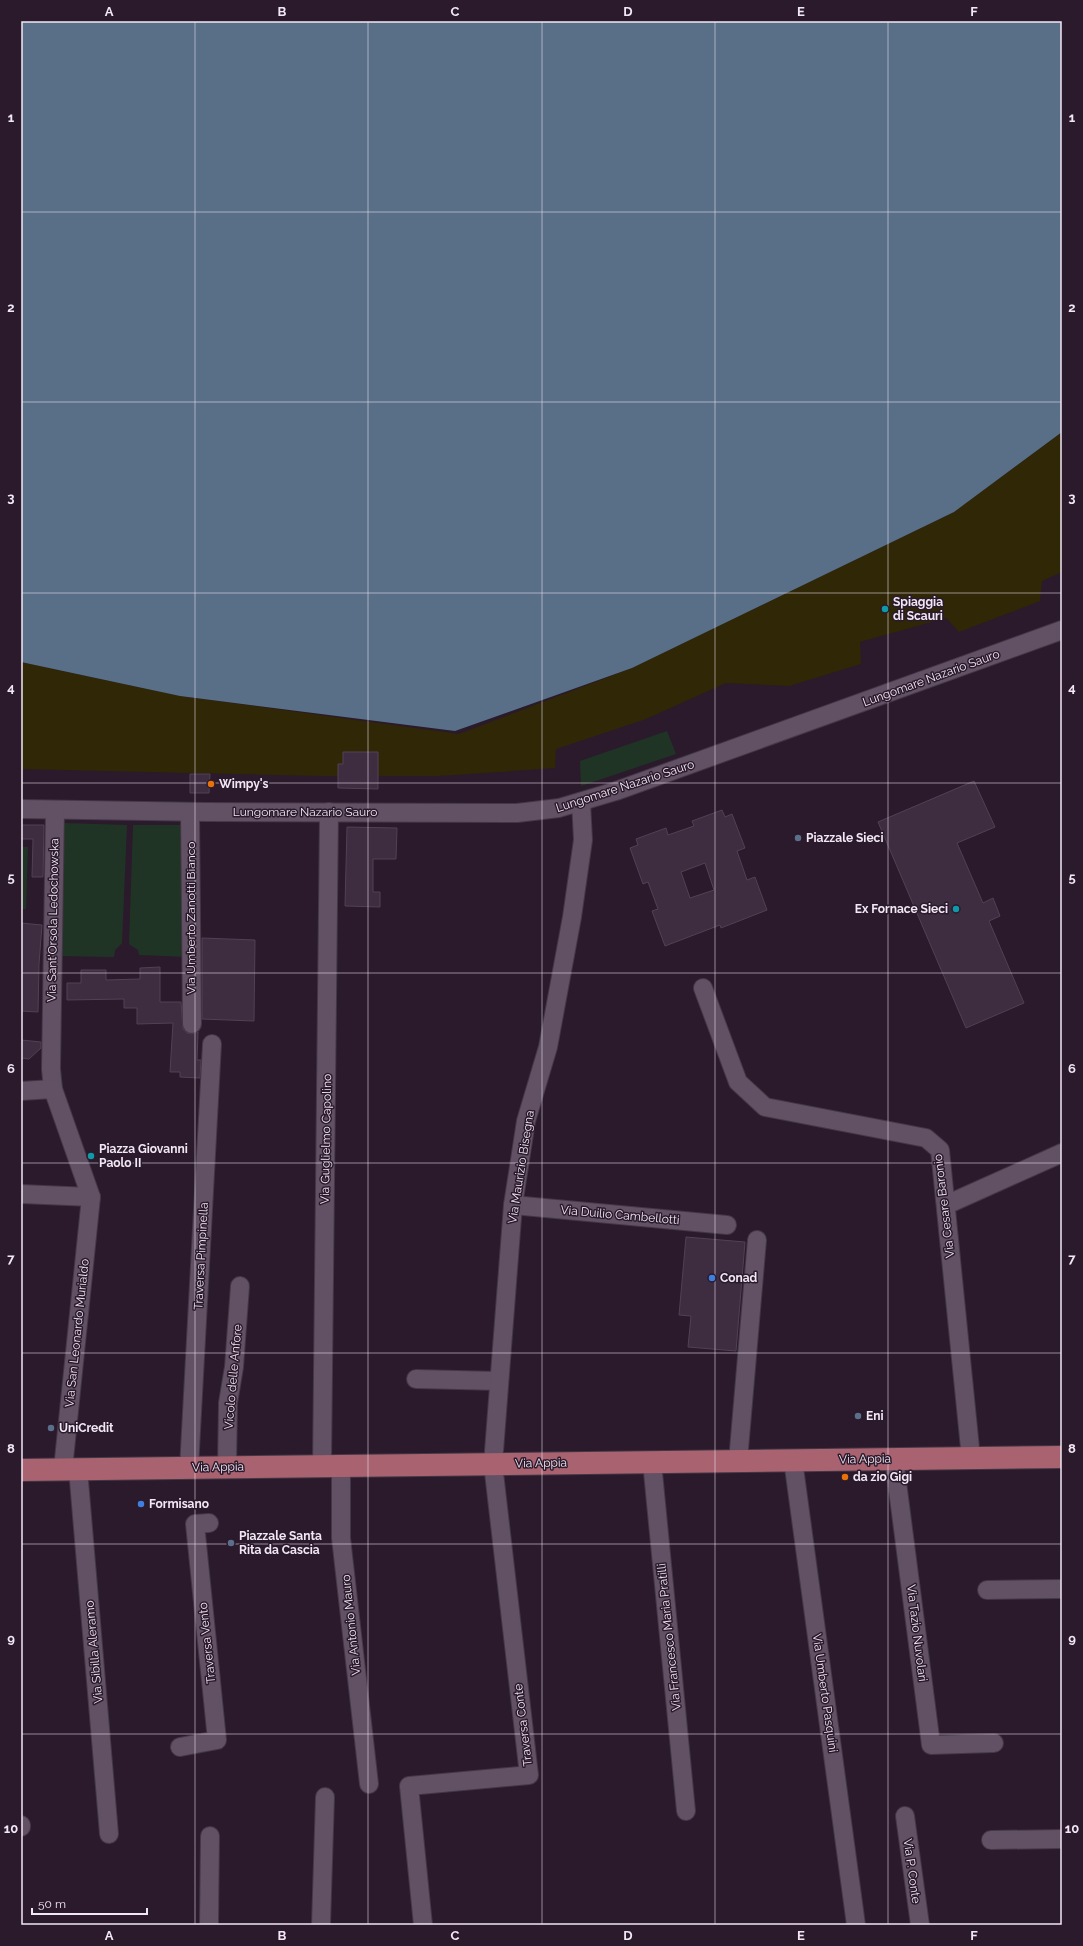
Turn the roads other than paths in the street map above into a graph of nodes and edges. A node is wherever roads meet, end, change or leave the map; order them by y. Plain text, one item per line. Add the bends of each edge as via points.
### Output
1 (1062, 630) edge
2 (581, 802) junction
3 (21, 809) edge
4 (55, 810) junction
5 (190, 812) junction
6 (329, 812) junction
7 (703, 988) dead end
8 (192, 1024) dead end
9 (212, 1044) dead end
10 (53, 1089) junction
11 (21, 1091) edge
12 (1062, 1153) edge
13 (21, 1194) edge
14 (91, 1196) junction
15 (513, 1205) junction
16 (946, 1205) junction
17 (727, 1225) dead end
18 (757, 1240) dead end
19 (240, 1286) dead end
20 (416, 1379) dead end
21 (499, 1381) junction
22 (1062, 1457) edge
23 (971, 1458) junction
24 (894, 1459) junction
25 (793, 1460) junction
26 (738, 1461) junction
27 (652, 1462) junction
28 (493, 1464) junction
29 (331, 1466) junction
30 (227, 1467) junction
31 (189, 1468) junction
32 (71, 1469) junction
33 (21, 1470) edge
34 (209, 1522) dead end
35 (1062, 1589) edge
36 (986, 1590) dead end
37 (994, 1743) dead end
38 (180, 1747) dead end
39 (369, 1784) dead end
40 (325, 1797) dead end
41 (686, 1811) dead end
42 (905, 1816) dead end
43 (109, 1834) dead end
44 (210, 1836) dead end
45 (991, 1840) dead end
46 (1062, 1840) edge
47 (209, 1925) edge
48 (321, 1925) edge
49 (423, 1925) edge
50 (856, 1925) edge
51 (920, 1925) edge

1 - 2 street, Lungomare Nazario Sauro
2 - 6 street, Lungomare Nazario Sauro via 559,808 517,813
2 - 15 street, Via Maurizio Bisegna via 583,840 572,918 548,1047 526,1121
3 - 4 street, Lungomare Nazario Sauro
4 - 5 street, Lungomare Nazario Sauro
4 - 10 street, Via Sant'Orsola Ledochowska via 51,1030
5 - 6 street, Lungomare Nazario Sauro
5 - 8 street, Via Umberto Zanotti Bianco
6 - 29 street, Via Guglielmo Capolino
7 - 16 street, Via Cesare Baronio via 738,1082 764,1107 926,1138 940,1150
9 - 31 street, Traversa Pimpinella
10 - 11 street
10 - 14 street
12 - 16 street
13 - 14 street
14 - 32 street, Via San Leonardo Murialdo
15 - 17 street, Via Duilio Cambellotti
15 - 21 street, Via Maurizio Bisegna
16 - 23 street, Via Cesare Baronio
18 - 26 street
19 - 30 street, Vicolo delle Anfore via 234,1366 228,1403
20 - 21 street
21 - 28 street, Via Maurizio Bisegna
22 - 23 main road, Via Appia
23 - 24 main road, Via Appia
24 - 25 main road, Via Appia
24 - 37 street, Via Tazio Nuvolari via 931,1744
25 - 26 main road, Via Appia
25 - 50 street, Via Umberto Pasquini
26 - 27 main road, Via Appia
27 - 28 main road, Via Appia
27 - 41 street, Via Francesco Maria Pratilli
28 - 29 main road, Via Appia
28 - 49 street, Traversa Conte via 529,1775 409,1786
29 - 30 main road, Via Appia
29 - 39 street, Via Antonio Mauro
30 - 31 main road, Via Appia
31 - 32 main road, Via Appia
32 - 33 main road, Via Appia
32 - 43 street, Via Sibilla Aleramo
34 - 38 street, Traversa Vento via 195,1524 216,1740
35 - 36 street
40 - 48 street
42 - 51 street, Via P. Conte
44 - 47 street
45 - 46 street

